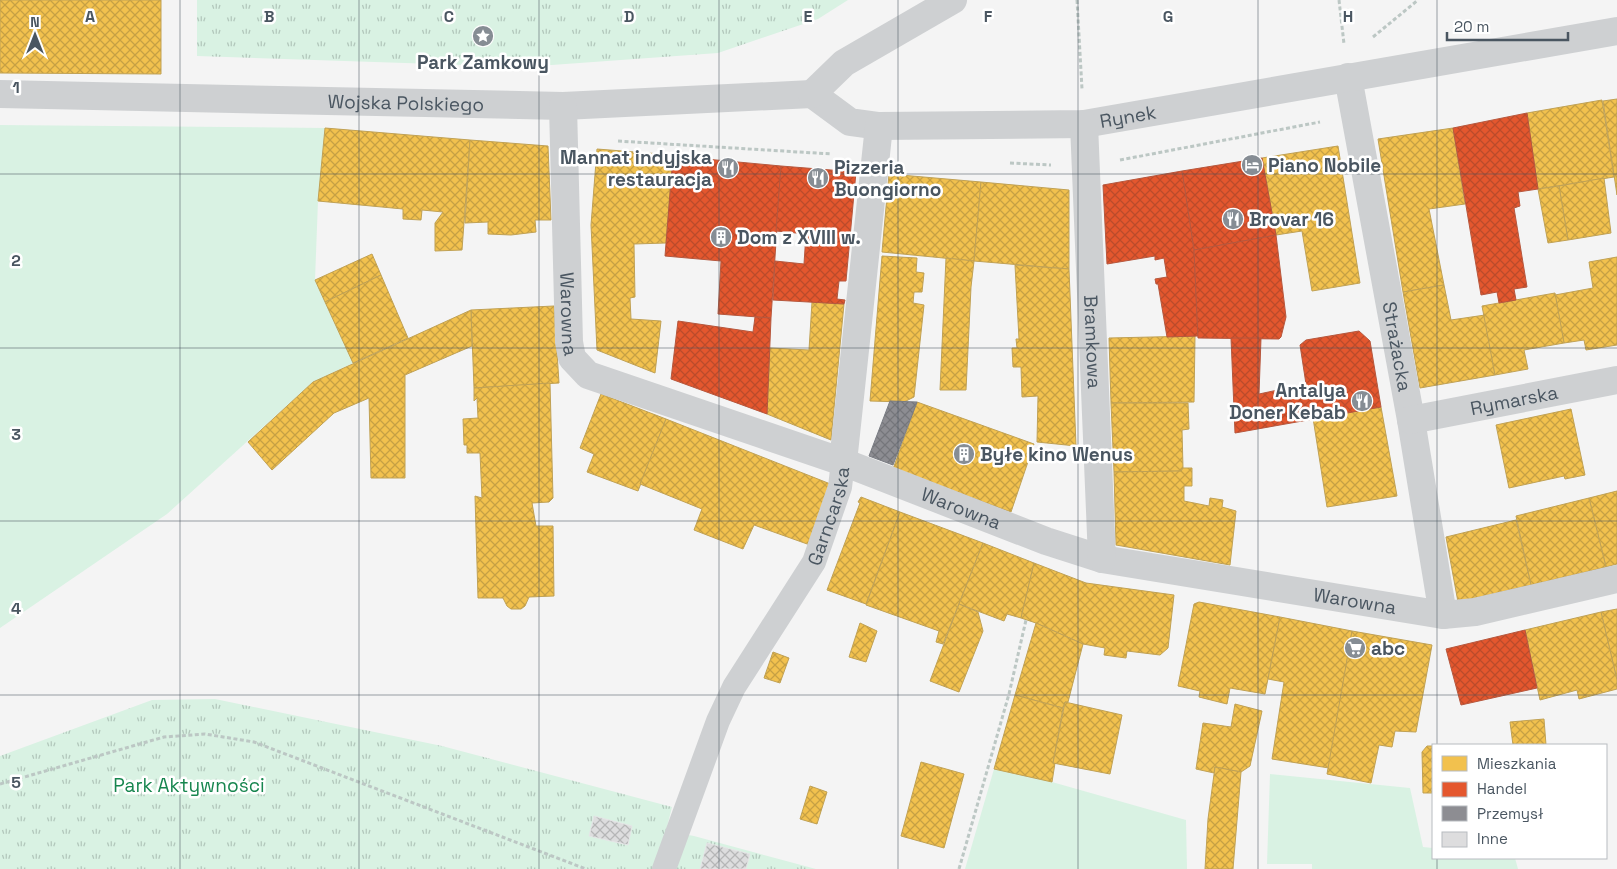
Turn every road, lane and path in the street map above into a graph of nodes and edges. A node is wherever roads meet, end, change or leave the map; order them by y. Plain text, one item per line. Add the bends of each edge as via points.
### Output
1 (952, 0) edge
2 (1077, 0) edge
3 (1339, 0) edge
4 (1418, 0) edge
5 (1617, 31) edge
6 (1347, 68) junction
7 (0, 94) edge
8 (812, 94) junction
9 (563, 106) junction
10 (1084, 124) junction
11 (879, 126) junction
12 (1617, 380) edge
13 (1411, 420) junction
14 (843, 462) junction
15 (1102, 559) junction
16 (1617, 579) edge
17 (1443, 615) junction
18 (1026, 620) dead end
19 (0, 784) edge
20 (586, 869) edge
21 (664, 869) edge
22 (959, 869) edge

1 - 8 street via 844,63
2 - 10 path
3 - 6 path
4 - 6 path
5 - 6 street, Rynek
6 - 10 street, Rynek
6 - 13 street, Strażacka
7 - 9 street, Wojska Polskiego
8 - 9 street, Wojska Polskiego
8 - 11 street, Rynek via 850,122
9 - 14 street, Warowna via 569,342 572,358 579,367 588,375
10 - 11 street, Rynek
10 - 15 street, Bramkowa
11 - 14 street, Garncarska
12 - 13 street, Rymarska
13 - 17 street, Strażacka
14 - 15 street, Warowna via 1046,541
14 - 21 lane, Garncarska via 840,487 814,562 734,687 718,721
15 - 17 street, Warowna
16 - 17 street, Warowna via 1475,612
18 - 22 path via 1009,694
19 - 20 path via 164,737 205,734 254,742

